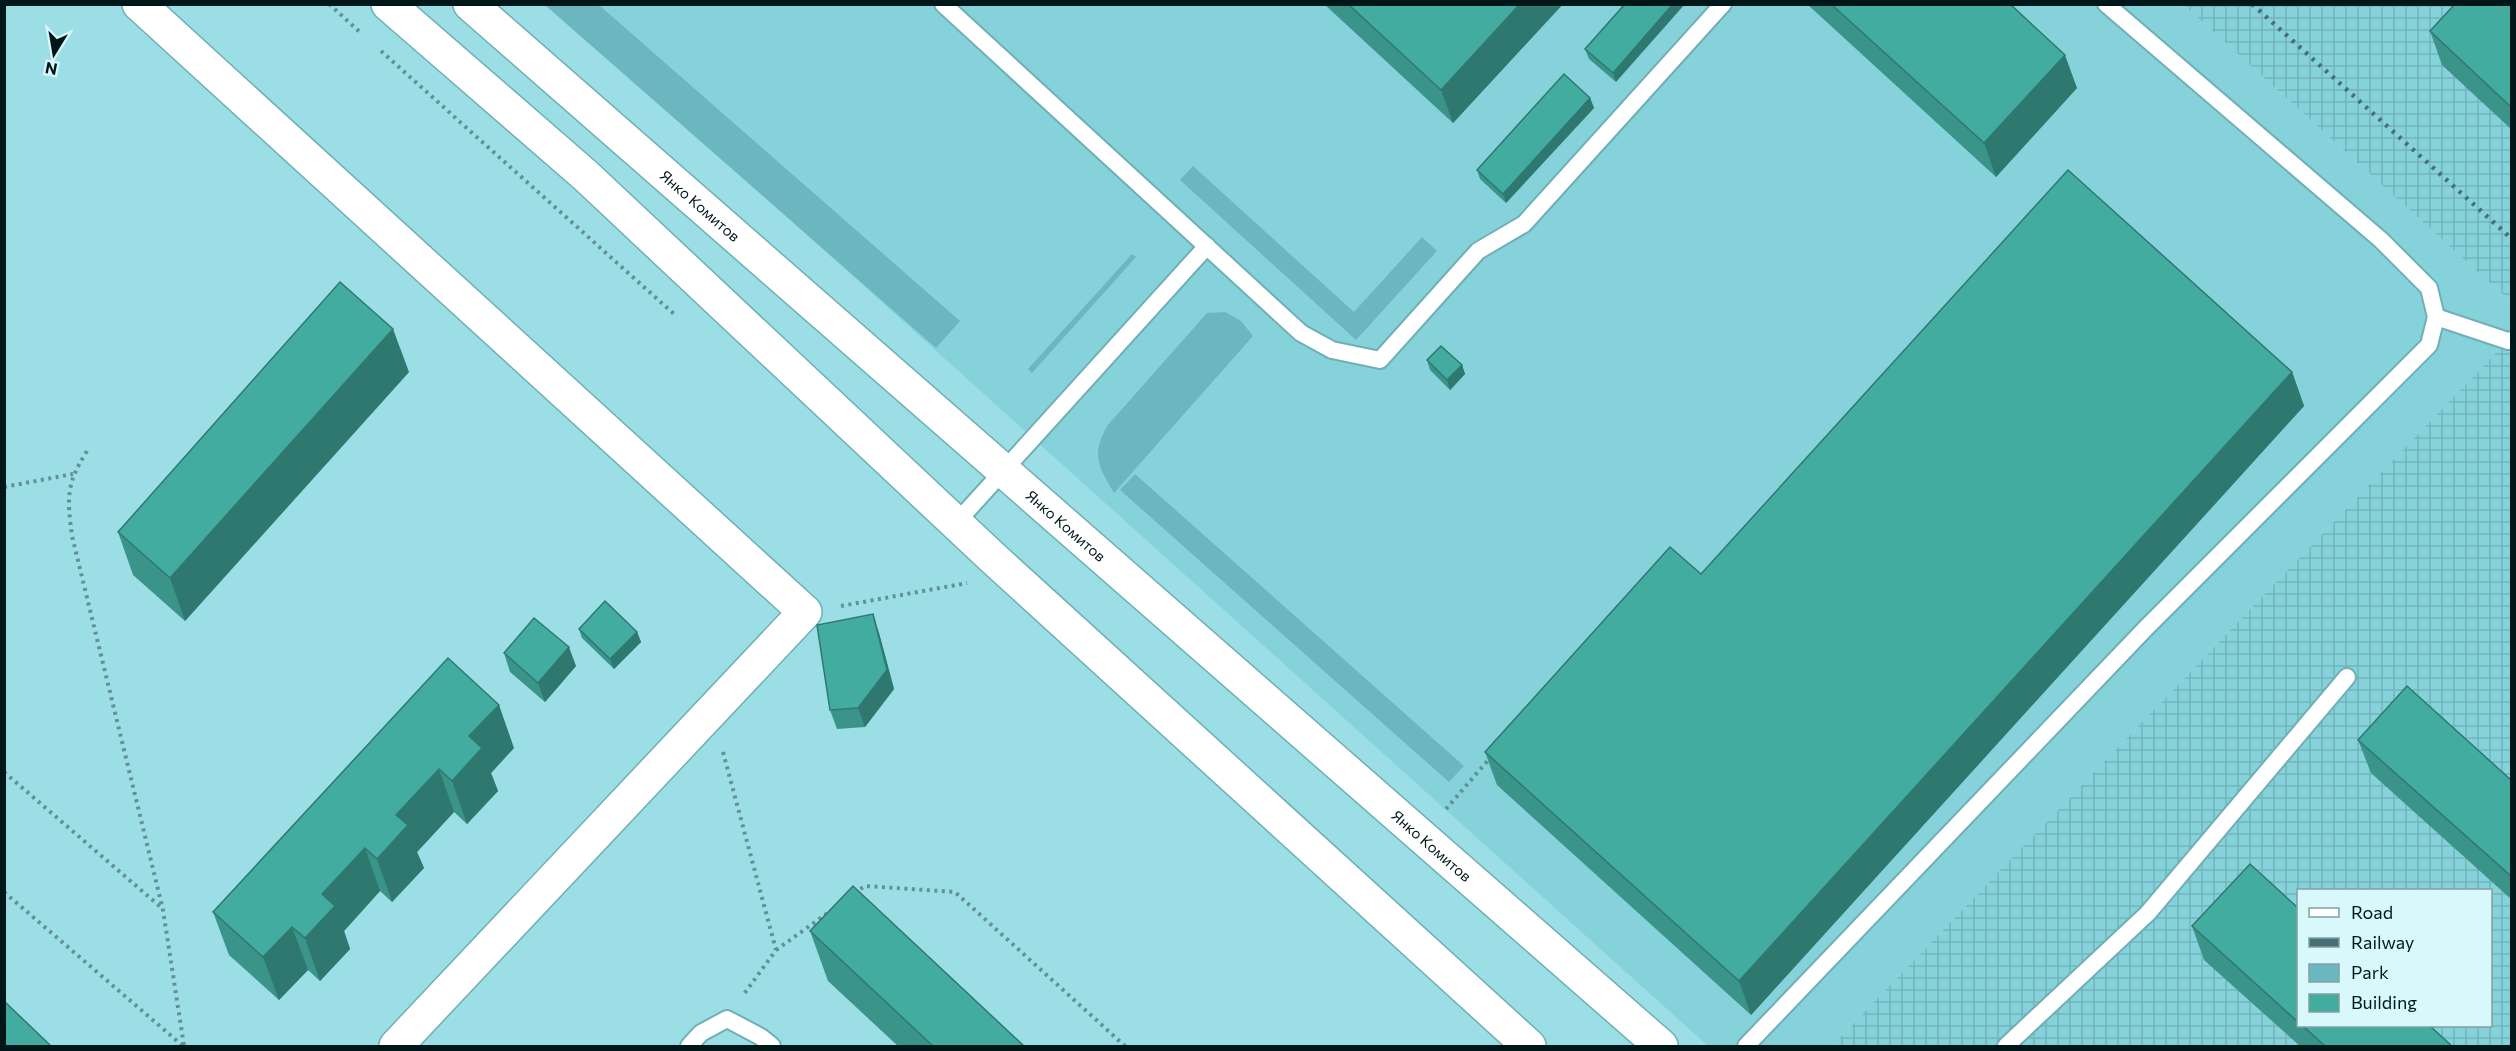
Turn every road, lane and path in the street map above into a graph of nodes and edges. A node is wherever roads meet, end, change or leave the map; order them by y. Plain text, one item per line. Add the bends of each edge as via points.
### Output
1 (139, 4) edge
2 (388, 4) edge
3 (470, 4) edge
4 (943, 4) edge
5 (1723, 4) edge
6 (2106, 4) edge
7 (1207, 246) junction
8 (2436, 317) junction
9 (2511, 340) edge
10 (87, 451) dead end
11 (1002, 473) junction
12 (72, 474) junction
13 (4, 486) edge
14 (956, 523) junction
15 (966, 584) dead end
16 (805, 612) junction
17 (2347, 677) dead end
18 (712, 710) junction
19 (1492, 755) edge
20 (4, 772) edge
21 (1439, 817) dead end
22 (4, 892) edge
23 (847, 899) edge
24 (838, 905) edge
25 (163, 910) junction
26 (776, 950) junction
27 (726, 1019) junction
28 (184, 1047) edge
29 (396, 1047) edge
30 (689, 1047) edge
31 (772, 1047) edge
32 (1125, 1047) edge
33 (1529, 1047) edge
34 (1660, 1047) edge
35 (1746, 1047) edge
36 (2006, 1047) edge

1 - 16 main road
2 - 14 main road via 585,175
3 - 11 main road, Янко Комитов
4 - 7 lane
5 - 7 lane via 1524,224 1478,251 1380,360 1332,350 1301,333
6 - 8 lane via 2381,240 2429,288
7 - 11 lane
8 - 9 lane
8 - 35 lane via 2429,345 2146,628
10 - 12 path
11 - 14 lane
11 - 34 main road, Янко Комитов
12 - 13 path
12 - 25 path via 68,504 72,536
14 - 33 main road
15 - 16 path
16 - 18 main road
17 - 36 lane via 2148,913
18 - 26 path
18 - 29 main road
19 - 21 path
20 - 25 path
22 - 28 path
23 - 32 path via 865,886 955,892
24 - 26 path
25 - 28 path
26 - 27 path
27 - 30 lane via 701,1034
27 - 31 lane

